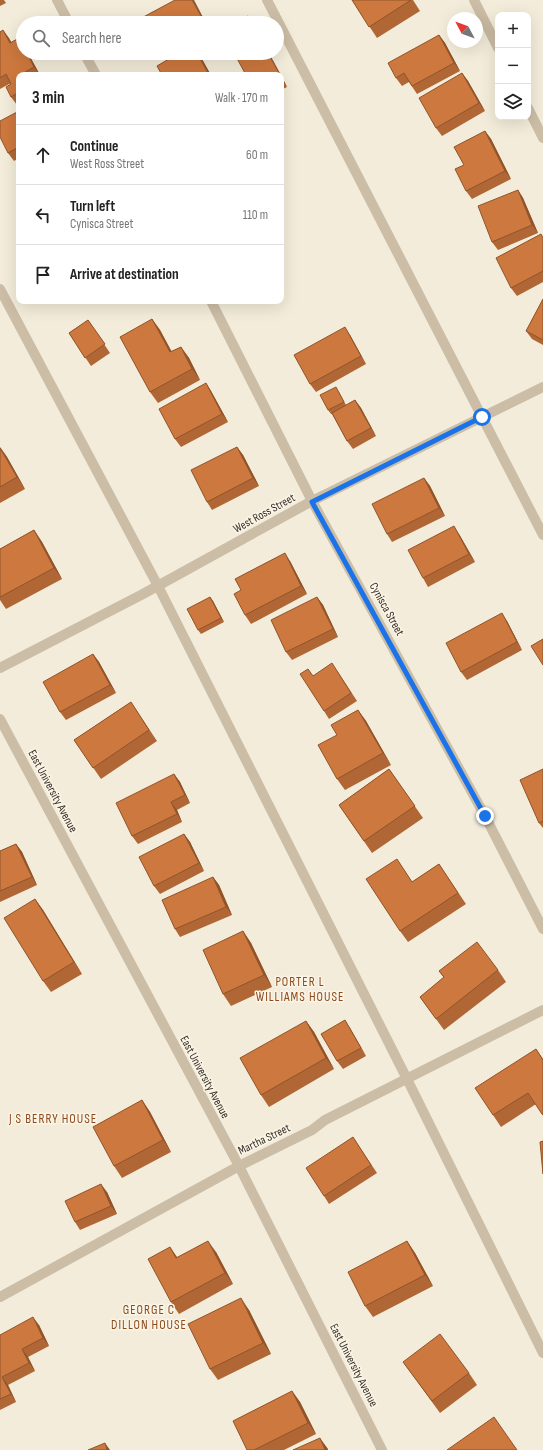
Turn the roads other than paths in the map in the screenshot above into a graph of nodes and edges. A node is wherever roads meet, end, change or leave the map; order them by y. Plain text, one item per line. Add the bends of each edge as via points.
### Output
1 (58, 0) edge
2 (267, 0) edge
3 (474, 0) edge
4 (66, 16) edge
5 (275, 16) edge
6 (284, 33) edge
7 (495, 42) edge
8 (88, 60) edge
9 (94, 72) edge
10 (531, 114) edge
11 (543, 138) edge
12 (0, 289) edge
13 (212, 304) edge
14 (543, 387) edge
15 (482, 417) junction
16 (312, 502) junction
17 (543, 535) edge
18 (158, 586) junction
19 (0, 668) edge
20 (0, 719) edge
21 (543, 929) edge
22 (543, 1010) edge
23 (407, 1079) junction
24 (238, 1166) junction
25 (0, 1297) edge
26 (543, 1353) edge
27 (382, 1450) edge

1 - 4 street
2 - 5 street
3 - 7 street
6 - 15 street
8 - 9 street
10 - 11 street
12 - 18 street
13 - 16 street, Cynisca Street
14 - 15 street, West Ross Street
15 - 16 street, West Ross Street
15 - 17 street
16 - 18 street, West Ross Street
16 - 21 street, Cynisca Street via 485,816
18 - 19 street, West Ross Street
18 - 23 street
20 - 24 street, East University Avenue
22 - 23 street, Martha Street
23 - 24 street, Martha Street
23 - 26 street
24 - 25 street, Martha Street
24 - 27 street, East University Avenue

